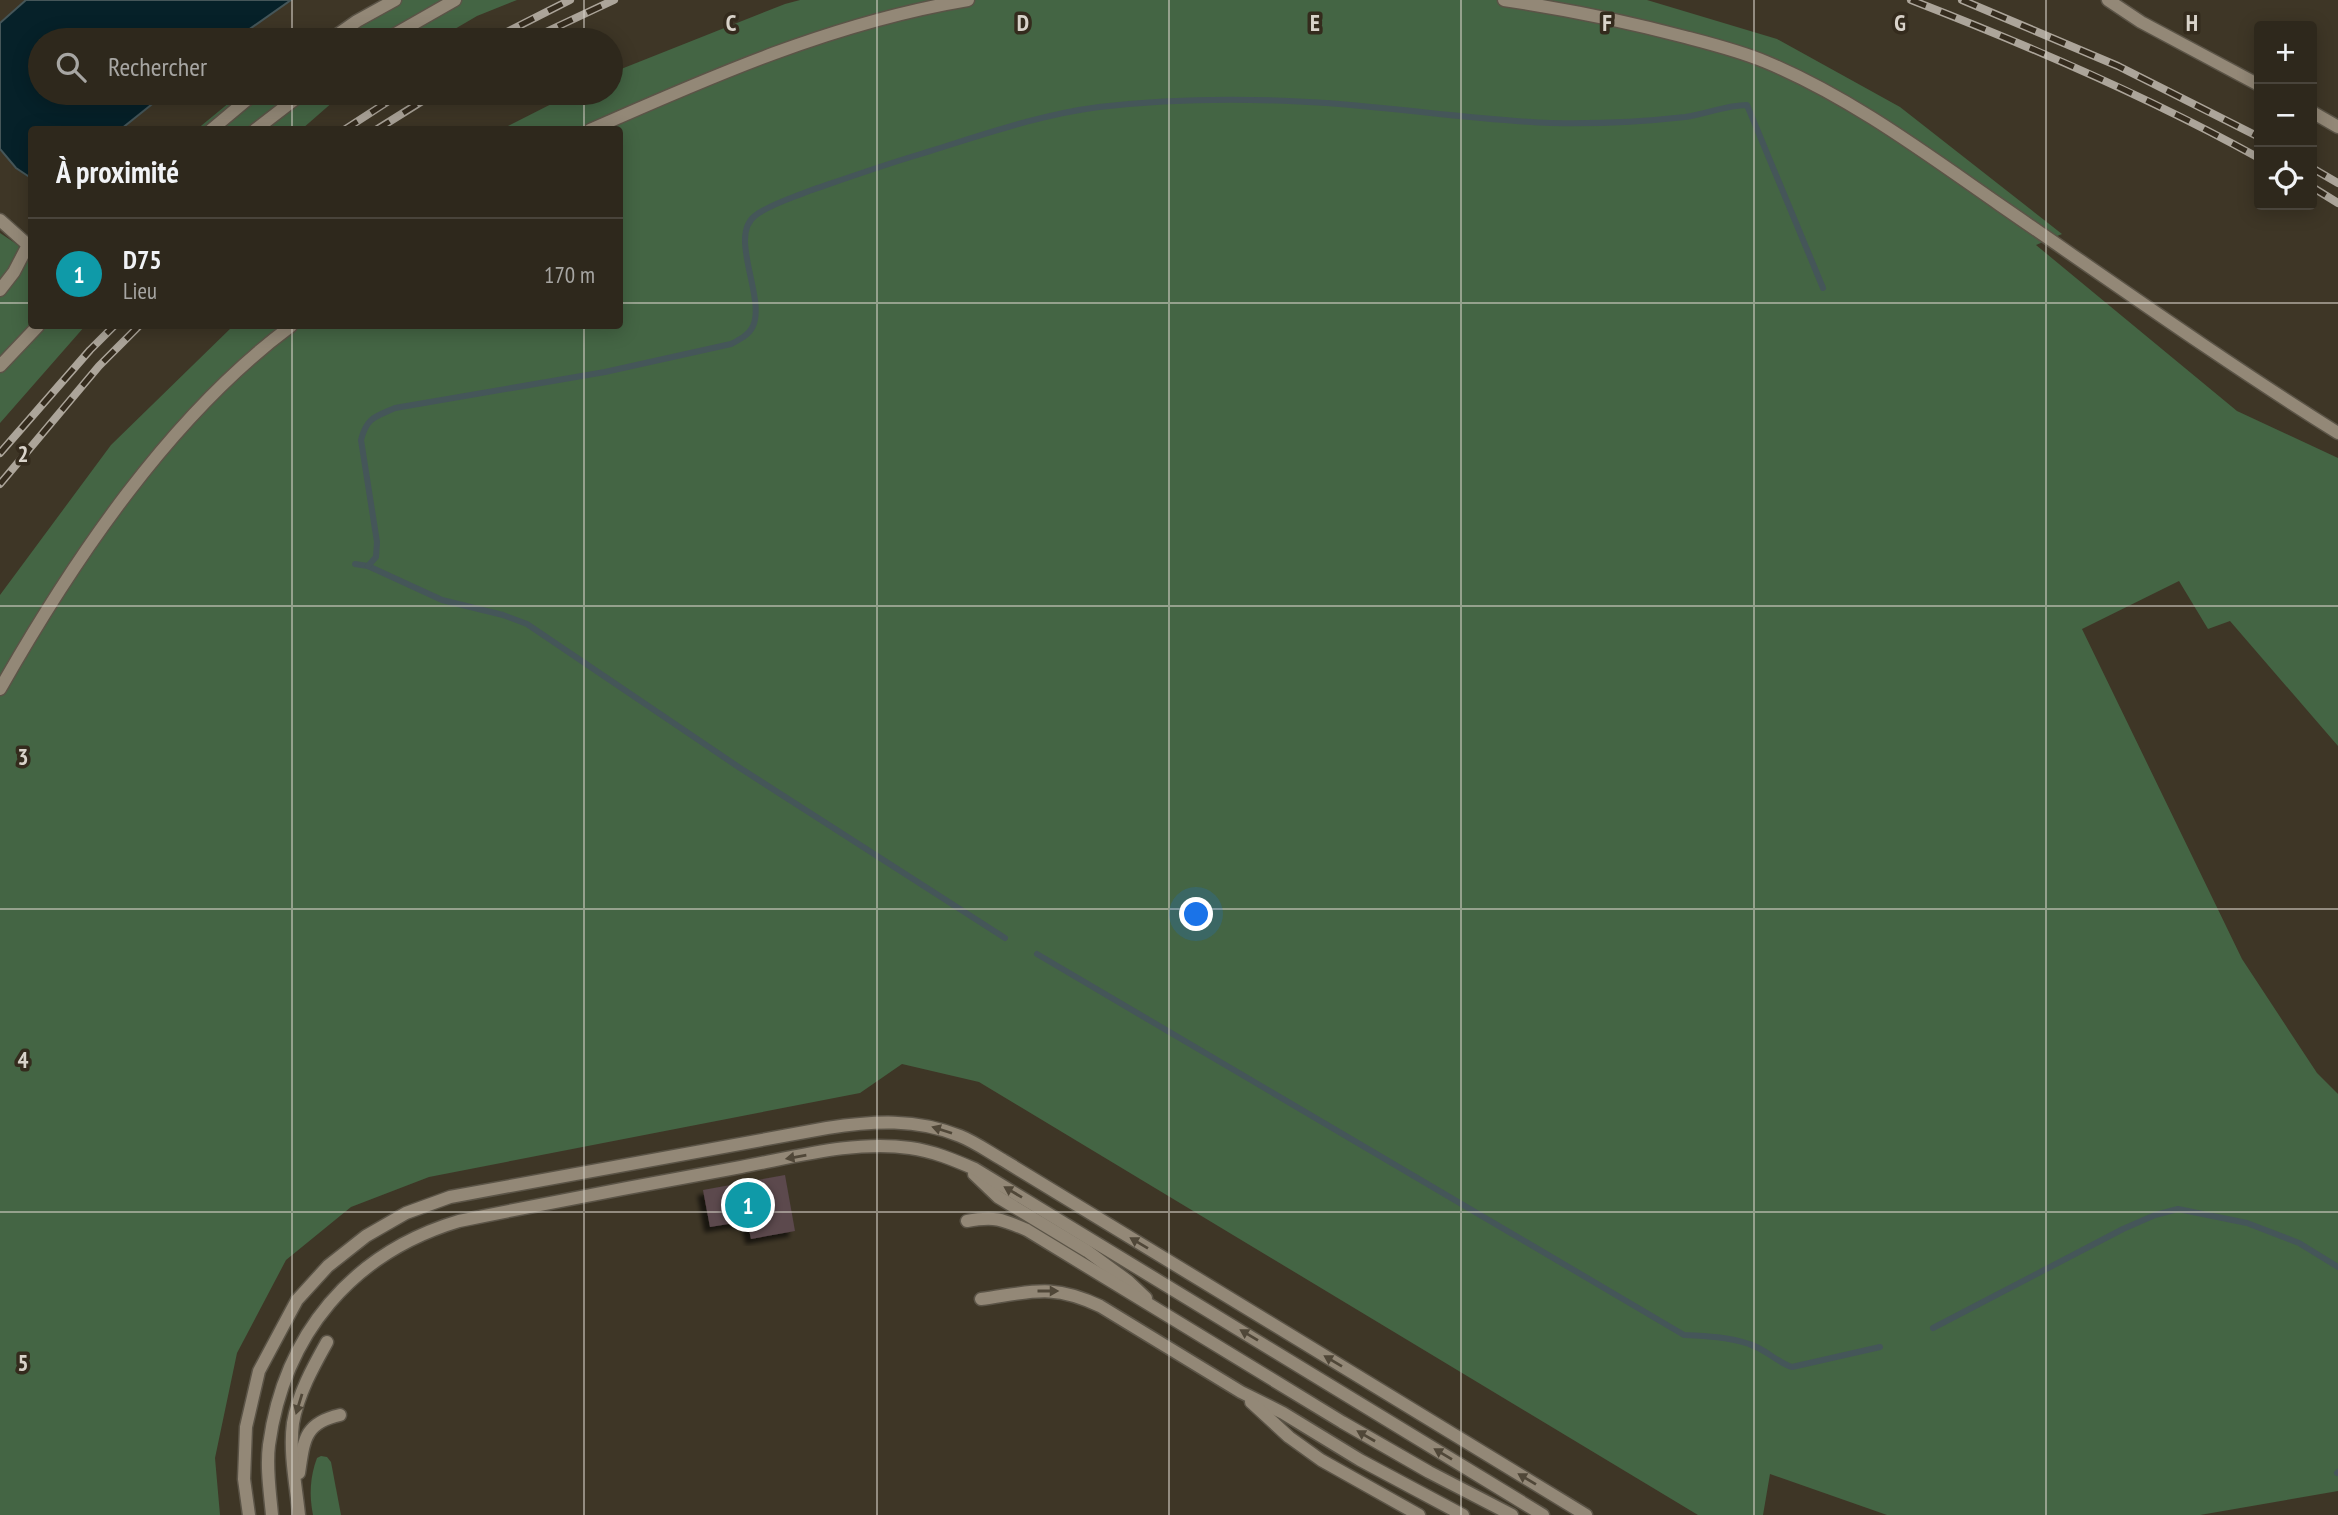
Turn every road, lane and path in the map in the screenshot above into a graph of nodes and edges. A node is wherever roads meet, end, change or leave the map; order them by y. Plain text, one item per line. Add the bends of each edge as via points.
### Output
1 (395, 0) edge
2 (455, 0) edge
3 (968, 0) edge
4 (1504, 0) edge
5 (2108, 0) edge
6 (347, 28) edge
7 (405, 28) edge
8 (2257, 84) edge
9 (241, 105) edge
10 (287, 105) edge
11 (2317, 115) edge
12 (216, 126) edge
13 (260, 126) edge
14 (599, 126) edge
15 (2338, 127) edge
16 (0, 220) edge
17 (28, 243) edge
18 (28, 248) edge
19 (0, 290) edge
20 (35, 329) edge
21 (288, 329) edge
22 (0, 366) edge
23 (2338, 433) edge
24 (0, 689) edge
25 (962, 1164) junction
26 (967, 1221) dead end
27 (981, 1299) dead end
28 (1164, 1315) junction
29 (327, 1342) dead end
30 (1241, 1392) junction
31 (340, 1415) dead end
32 (297, 1490) junction
33 (249, 1515) edge
34 (272, 1515) edge
35 (299, 1515) edge
36 (1419, 1515) edge
37 (1463, 1515) edge
38 (1512, 1515) edge
39 (1543, 1515) edge
40 (1586, 1515) edge

1 - 6 lane
2 - 7 lane
3 - 14 lane via 874,20 757,58
4 - 23 lane via 1647,26 1768,62 1877,121
5 - 8 lane
9 - 12 lane
10 - 13 lane
11 - 15 lane
16 - 17 lane
18 - 19 lane
20 - 22 lane
21 - 24 lane via 210,397 126,495 32,633
25 - 28 lane via 998,1197 1128,1281
25 -> 34 lane via 910,1147 845,1149 459,1220 408,1240 351,1281 295,1354 269,1448
39 -> 25 lane
26 - 28 lane via 989,1217 1027,1230
27 -> 30 lane via 1042,1290 1079,1296
38 -> 28 lane via 1364,1435
29 -> 32 lane via 306,1382 293,1424
30 - 36 lane via 1321,1460
30 - 37 lane
31 - 32 lane via 321,1419 310,1430 303,1445
32 - 35 lane
40 -> 33 lane via 1003,1160 962,1137 898,1121 827,1128 450,1197 406,1213 366,1236 328,1266 297,1300 259,1371 246,1427 244,1479

